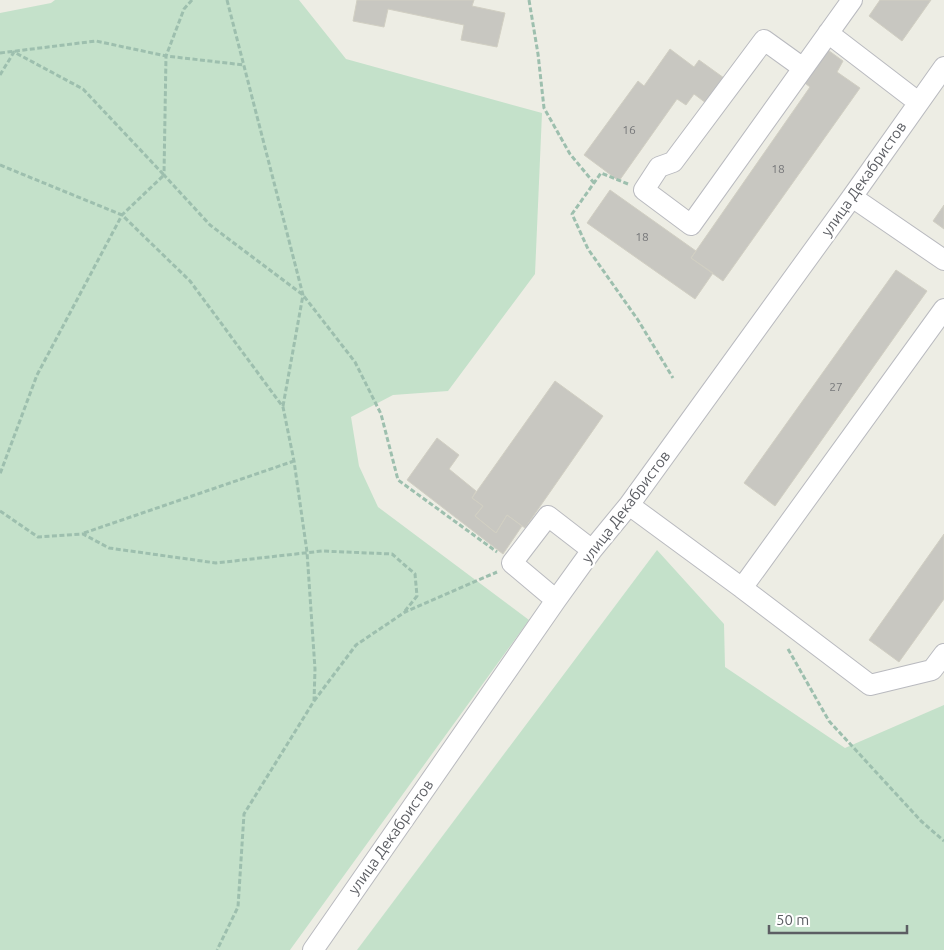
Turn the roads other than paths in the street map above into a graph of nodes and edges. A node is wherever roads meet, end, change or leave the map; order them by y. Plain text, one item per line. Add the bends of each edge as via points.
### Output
1 (852, 0) edge
2 (828, 33) junction
3 (944, 67) edge
4 (803, 68) junction
5 (918, 102) junction
6 (852, 197) junction
7 (944, 260) edge
8 (944, 309) edge
9 (629, 505) junction
10 (592, 550) junction
11 (742, 588) junction
12 (556, 600) junction
13 (944, 654) edge
14 (312, 950) edge

1 - 2 street
2 - 4 street
2 - 5 street
3 - 5 street, улица Декабристов
4 - 4 street via 691,225 644,190 659,167 673,162 764,40
5 - 6 street, улица Декабристов
6 - 7 street
6 - 9 street, улица Декабристов
8 - 11 street
9 - 10 street, улица Декабристов
9 - 11 street
10 - 12 street, улица Декабристов
10 - 12 street via 548,516 512,563
11 - 13 street via 870,685 932,670
12 - 14 street, улица Декабристов

